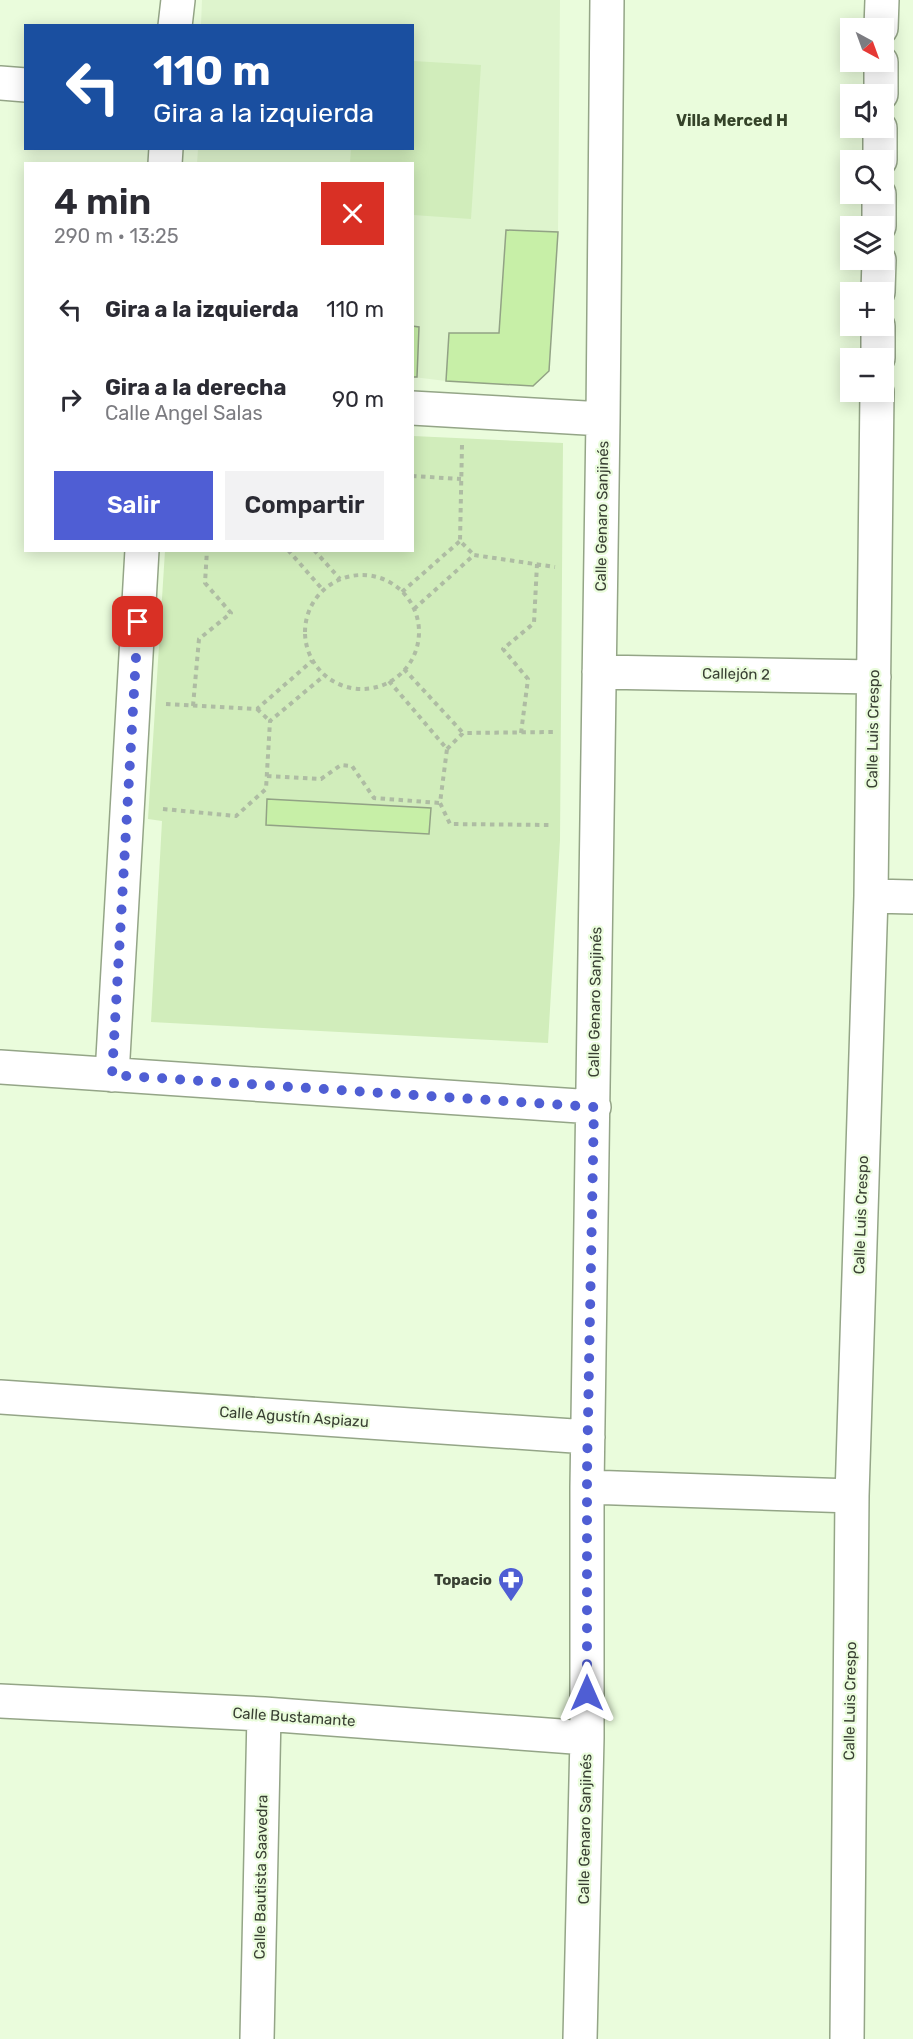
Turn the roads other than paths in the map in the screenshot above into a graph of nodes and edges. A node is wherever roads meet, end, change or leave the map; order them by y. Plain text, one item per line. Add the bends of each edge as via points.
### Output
1 (178, 0) edge
2 (607, 0) edge
3 (882, 0) edge
4 (881, 18) edge
5 (175, 24) edge
6 (0, 83) edge
7 (24, 85) edge
8 (877, 402) edge
9 (414, 408) edge
10 (603, 419) junction
11 (142, 552) edge
12 (599, 672) junction
13 (874, 676) junction
14 (871, 896) junction
15 (913, 897) edge
16 (0, 1067) edge
17 (112, 1075) junction
18 (594, 1107) junction
19 (0, 1397) edge
20 (588, 1437) junction
21 (587, 1487) junction
22 (852, 1496) junction
23 (0, 1701) edge
24 (264, 1714) junction
25 (587, 1738) junction
26 (257, 2039) edge
27 (580, 2039) edge
28 (847, 2039) edge

1 - 5 street
2 - 10 street, Calle Genaro Sanjinés
3 - 4 street
6 - 7 street
8 - 13 street, Calle Luis Crespo
9 - 10 street
10 - 12 street, Calle Genaro Sanjinés
11 - 17 street
12 - 13 street, Callejón 2
12 - 18 street, Calle Genaro Sanjinés
13 - 14 street, Calle Luis Crespo
14 - 15 street
14 - 22 street, Calle Luis Crespo
16 - 17 street
17 - 18 street
18 - 20 street, Calle Genaro Sanjinés
19 - 20 street, Calle Agustín Aspiazu
20 - 21 street, Calle Genaro Sanjinés
21 - 22 street
21 - 25 street, Calle Genaro Sanjinés
22 - 28 street, Calle Luis Crespo
23 - 24 street, Calle Bustamante
24 - 25 street, Calle Bustamante
24 - 26 street, Calle Bautista Saavedra
25 - 27 street, Calle Genaro Sanjinés

